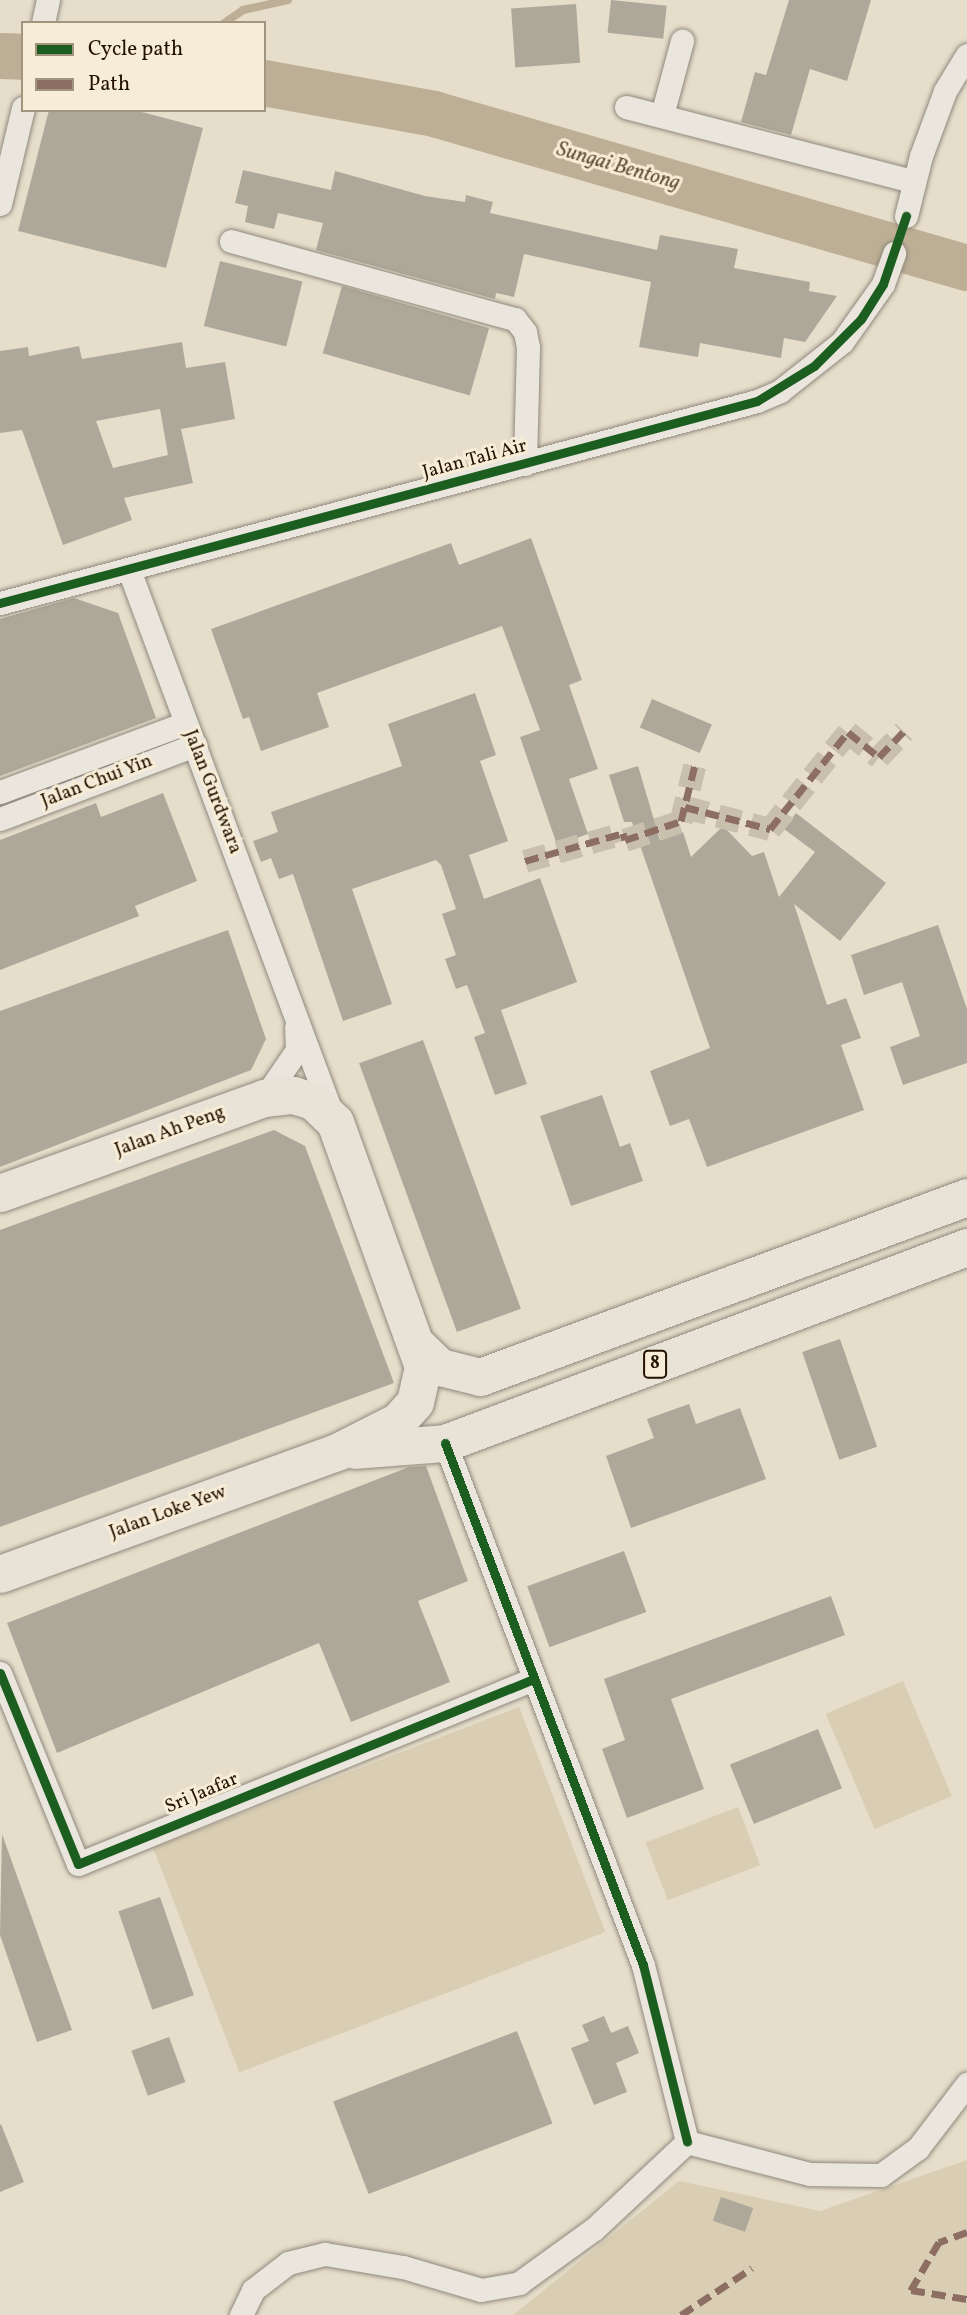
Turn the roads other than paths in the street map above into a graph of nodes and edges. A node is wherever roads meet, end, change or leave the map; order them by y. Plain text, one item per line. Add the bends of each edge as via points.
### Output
1 (48, 0) edge
2 (43, 21) edge
3 (682, 41) dead end
4 (967, 55) edge
5 (626, 107) dead end
6 (21, 115) edge
7 (662, 115) junction
8 (913, 181) junction
9 (1, 192) edge
10 (906, 216) dead end
11 (231, 241) dead end
12 (894, 253) dead end
13 (525, 464) junction
14 (129, 570) junction
15 (0, 603) edge
16 (186, 723) junction
17 (195, 746) junction
18 (0, 792) edge
19 (0, 819) edge
20 (296, 1013) junction
21 (264, 1098) junction
22 (335, 1122) junction
23 (0, 1193) edge
24 (967, 1197) edge
25 (967, 1247) edge
26 (415, 1343) junction
27 (445, 1443) junction
28 (337, 1452) junction
29 (0, 1574) edge
30 (0, 1673) edge
31 (531, 1680) junction
32 (967, 2084) edge
33 (687, 2142) junction
34 (241, 2315) edge

1 - 2 street
3 - 7 street
4 - 8 street via 945,91
5 - 7 street
6 - 9 street
7 - 8 street
8 - 10 street
11 - 13 street via 515,319 526,332 528,347
12 - 13 street, Jalan Tali Air via 883,284 848,334 780,391 704,418
13 - 14 street, Jalan Tali Air
14 - 15 street, Jalan Tali Air
14 - 16 street, Jalan Gurdwara
16 - 17 street, Jalan Gurdwara
16 - 18 street, Jalan Chui Yin
17 - 19 street, Jalan Chui Yin
17 - 20 street, Jalan Gurdwara
20 - 21 street via 298,1050
20 - 22 street, Jalan Gurdwara
21 - 22 main road, Jalan Ah Peng via 293,1095 313,1101
21 - 23 main road, Jalan Ah Peng
22 - 26 main road
24 - 26 main road via 480,1377 440,1367
25 - 27 main road, 8
26 - 28 main road via 423,1367 415,1402 398,1421
27 - 28 main road, 8
27 - 31 street
28 - 29 main road, Jalan Loke Yew / 8
30 - 31 street, Sri Jaafar via 78,1864
31 - 33 street via 643,1965
32 - 33 street via 918,2148 881,2175 810,2174
33 - 34 street via 594,2229 519,2283 481,2290 403,2267 325,2253 288,2263 253,2290

